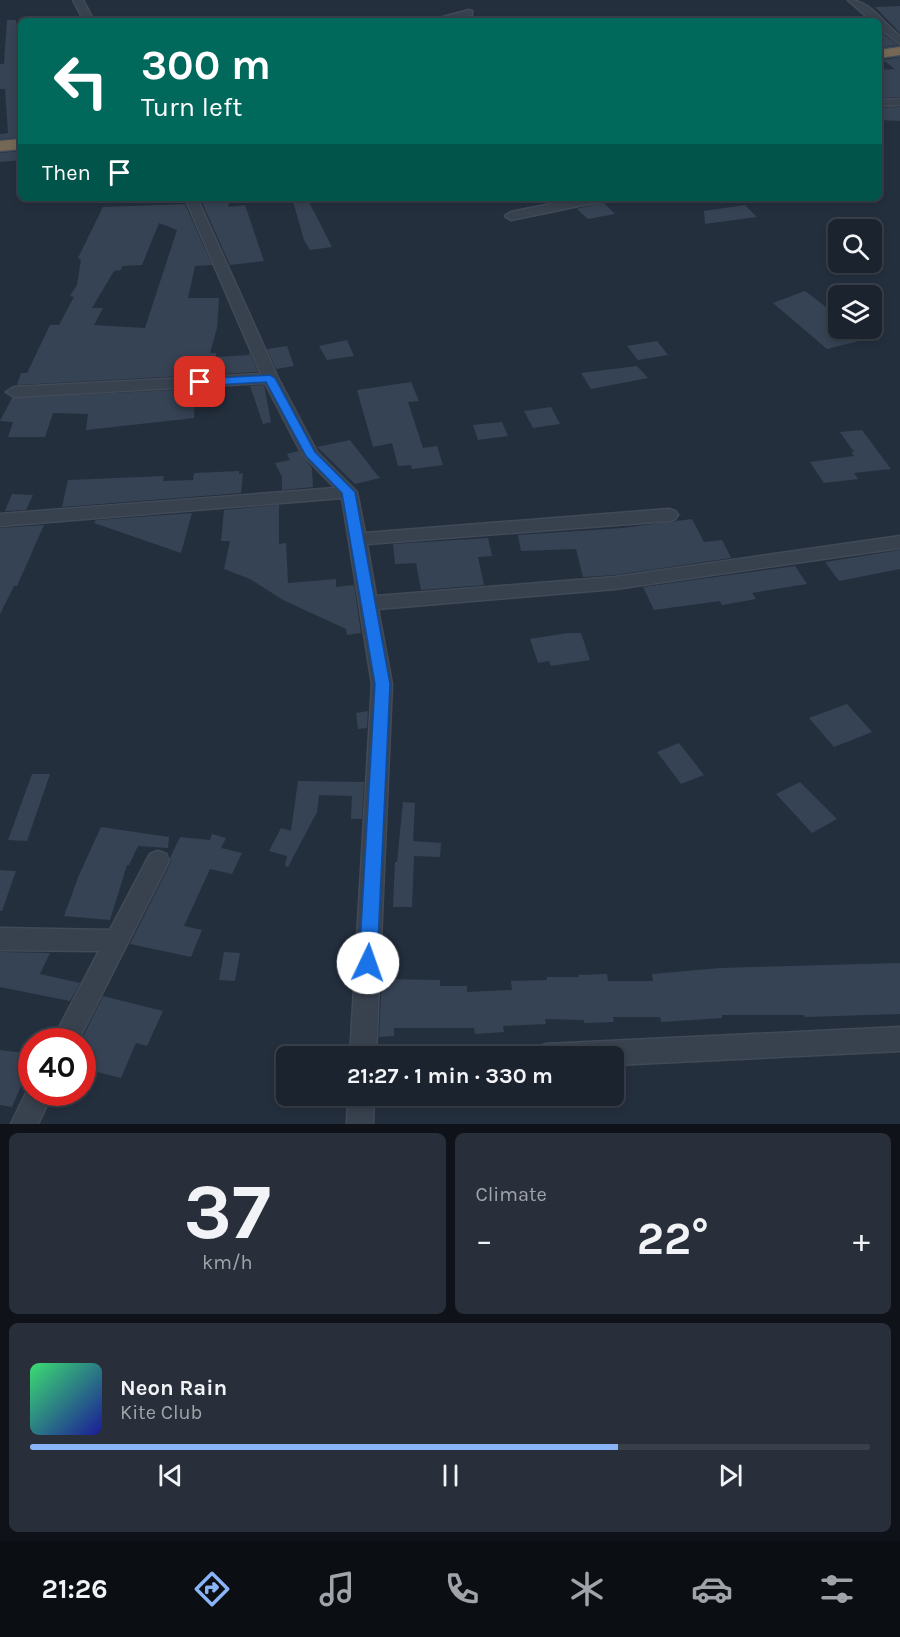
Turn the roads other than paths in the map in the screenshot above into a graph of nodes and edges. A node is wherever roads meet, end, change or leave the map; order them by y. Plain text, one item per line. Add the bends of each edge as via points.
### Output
1 (78, 0) edge
2 (853, 0) edge
3 (469, 14) dead end
4 (87, 18) edge
5 (448, 18) edge
6 (876, 18) edge
7 (882, 25) edge
8 (900, 41) edge
9 (900, 51) edge
10 (882, 54) edge
11 (900, 102) edge
12 (882, 103) edge
13 (18, 144) edge
14 (0, 146) edge
15 (192, 201) edge
16 (572, 201) edge
17 (511, 216) dead end
18 (270, 378) junction
19 (14, 392) dead end
20 (349, 492) junction
21 (669, 515) dead end
22 (0, 520) edge
23 (357, 539) junction
24 (900, 542) edge
25 (370, 603) junction
26 (158, 861) dead end
27 (0, 939) edge
28 (115, 941) junction
29 (72, 1028) edge
30 (900, 1039) edge
31 (364, 1046) edge
32 (624, 1052) edge
33 (33, 1106) edge
34 (361, 1106) edge
35 (24, 1124) edge
36 (360, 1124) edge

1 - 4 street
2 - 6 street
3 - 5 street
7 - 8 street
9 - 10 highway
11 - 12 street
13 - 14 highway
15 - 18 street
16 - 17 street
18 - 19 street
18 - 20 street via 310,453
20 - 22 street
20 - 23 street
21 - 23 street
23 - 25 street
24 - 25 street via 615,583
25 - 31 street via 382,684
26 - 28 street
27 - 28 street
28 - 29 street
30 - 32 street
33 - 35 street
34 - 36 street

